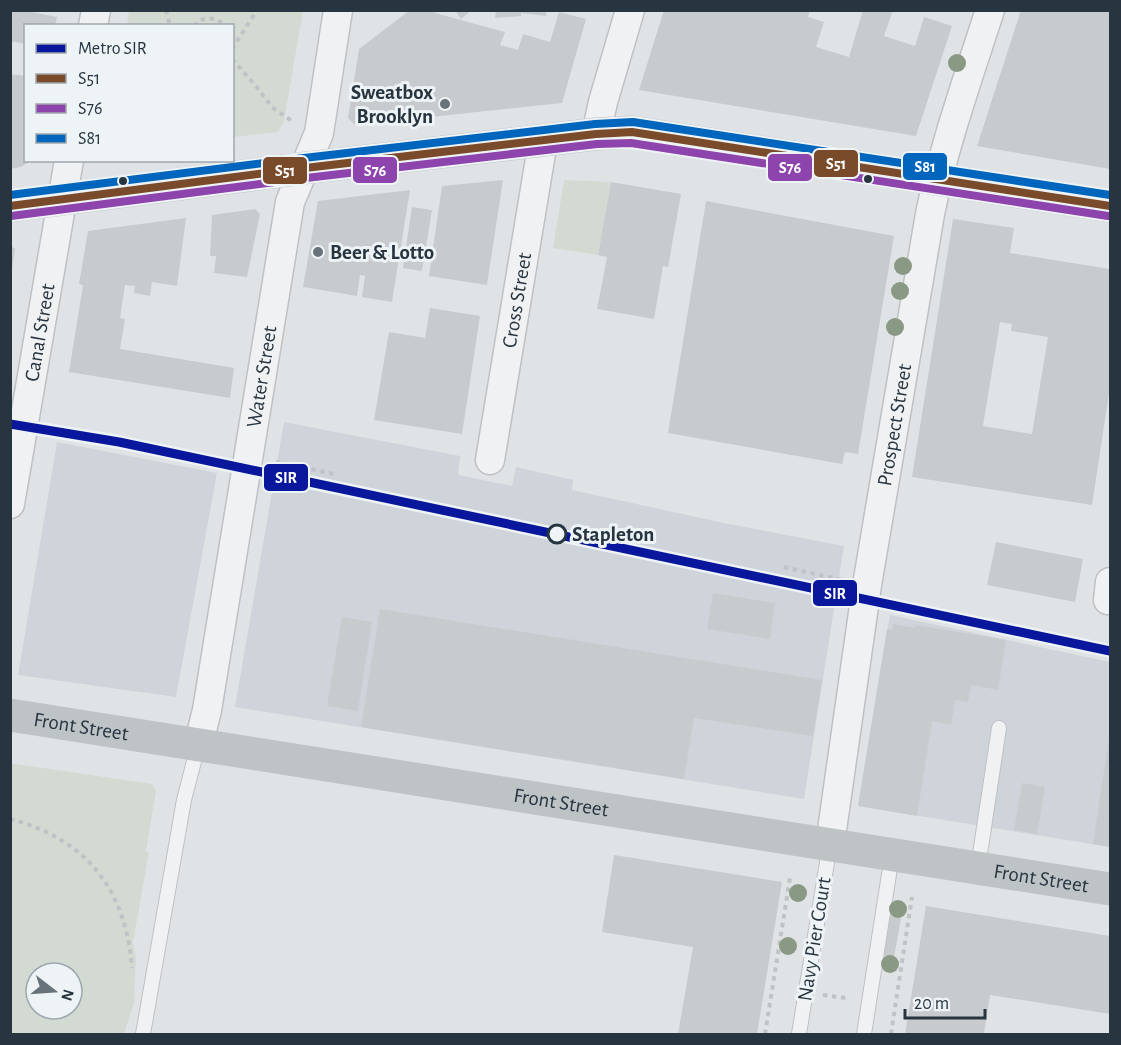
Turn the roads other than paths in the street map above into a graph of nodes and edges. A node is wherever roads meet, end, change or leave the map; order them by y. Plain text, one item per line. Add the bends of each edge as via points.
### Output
1 (338, 10) edge
2 (630, 10) edge
3 (990, 10) edge
4 (596, 134) junction
5 (543, 141) junction
6 (69, 162) edge
7 (305, 168) junction
8 (937, 180) junction
9 (63, 199) junction
10 (10, 206) edge
11 (1110, 206) edge
12 (490, 460) dead end
13 (10, 504) edge
14 (10, 716) edge
15 (999, 729) dead end
16 (198, 746) junction
17 (830, 844) junction
18 (892, 855) junction
19 (978, 867) junction
20 (1110, 889) edge
21 (143, 1035) edge
22 (799, 1035) edge
23 (864, 1035) edge

1 - 7 street, Water Street via 319,133
2 - 4 street
3 - 8 street, Prospect Street
4 - 5 street
4 - 8 street via 632,132
5 - 7 street
5 - 12 street, Cross Street
6 - 9 street, Canal Street
7 - 9 street
7 - 16 street, Water Street via 290,202
8 - 11 street
8 - 17 street, Prospect Street via 867,585
9 - 10 street
9 - 13 street, Canal Street
14 - 16 street, Front Street
15 - 19 lane
16 - 17 street, Front Street
16 - 21 lane via 184,800
17 - 18 street, Front Street
17 - 22 lane, Navy Pier Court
18 - 19 street, Front Street
18 - 23 lane
19 - 20 street, Front Street

